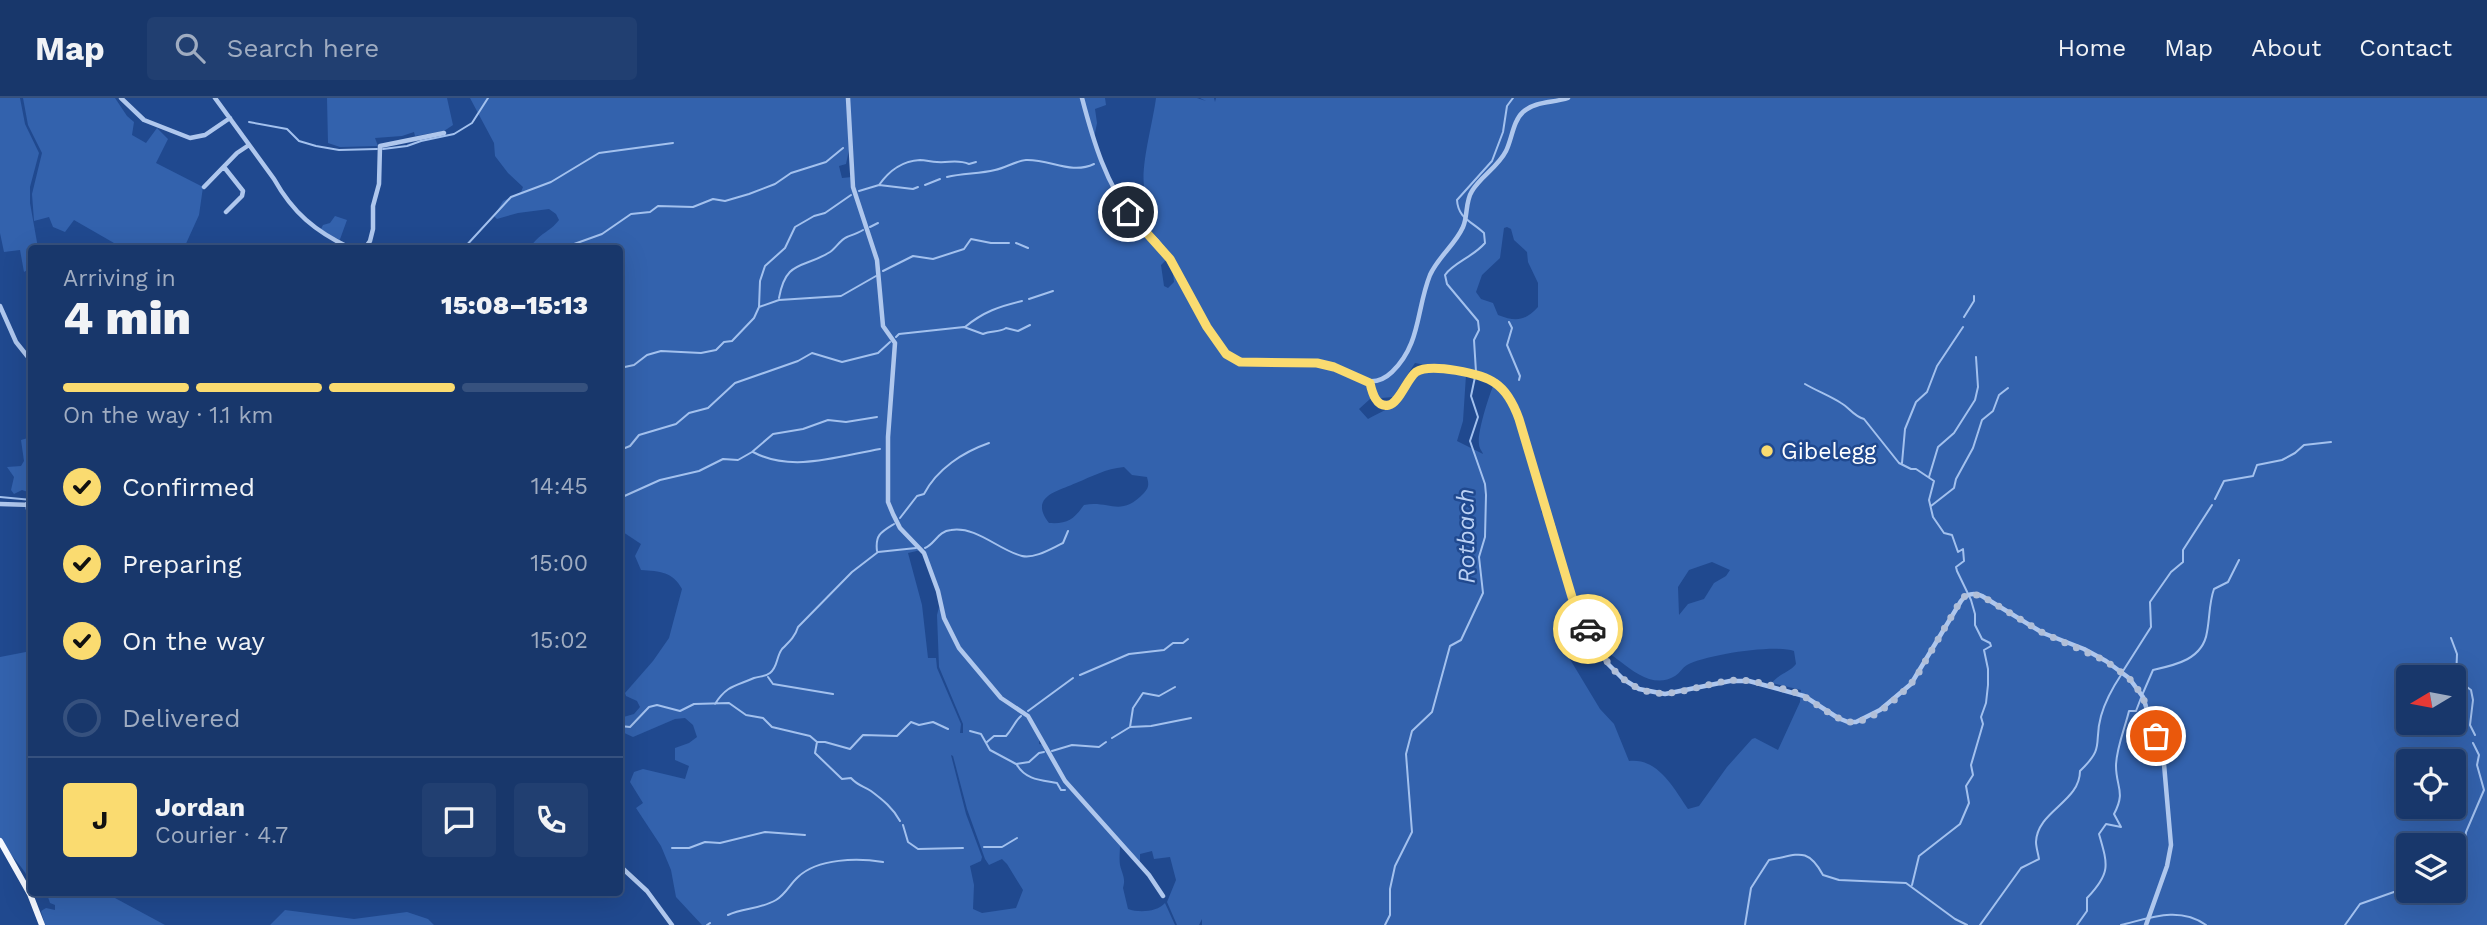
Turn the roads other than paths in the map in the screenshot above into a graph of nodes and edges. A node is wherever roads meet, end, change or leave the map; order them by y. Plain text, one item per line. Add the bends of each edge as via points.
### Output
1 (121, 98) edge
2 (215, 98) edge
3 (848, 98) edge
4 (1082, 98) edge
5 (1568, 98) edge
6 (230, 118) junction
7 (444, 133) dead end
8 (249, 145) junction
9 (224, 167) junction
10 (204, 187) dead end
11 (226, 212) dead end
12 (344, 245) edge
13 (367, 245) edge
14 (0, 306) edge
15 (28, 357) edge
16 (1370, 383) junction
17 (0, 504) edge
18 (28, 505) edge
19 (0, 841) edge
20 (623, 869) edge
21 (28, 890) edge
22 (31, 896) edge
23 (1163, 896) dead end
24 (2147, 923) edge
25 (42, 925) edge
26 (672, 925) edge

1 - 6 street via 144,120 190,138 203,136
2 - 6 street
3 - 23 street via 853,187 877,260 883,326 895,343 889,397 888,502 900,528 924,553 944,618 959,648 1001,698 1028,716 1065,781
4 - 16 street via 1098,156 1128,212 1170,259 1226,354 1240,362 1317,363
5 - 16 street via 1539,104 1520,116 1506,152 1471,193 1464,225 1430,276 1415,338 1393,371 1380,382
6 - 8 street
7 - 13 street via 380,146 379,184
8 - 9 street
8 - 12 street via 302,217 322,235
9 - 10 street
9 - 11 street via 243,191
14 - 15 street
16 - 24 street via 1373,397 1381,405 1394,402 1410,378 1424,368 1480,376 1500,387 1517,412 1572,597 1607,663 1639,689 1665,694 1749,681 1804,696 1838,718 1856,722 1880,710 1911,684 1958,604 1972,594 2043,633 2095,654 2123,674 2143,697 2164,760 2171,838
17 - 18 street
19 - 21 main road
20 - 26 street
22 - 25 main road

